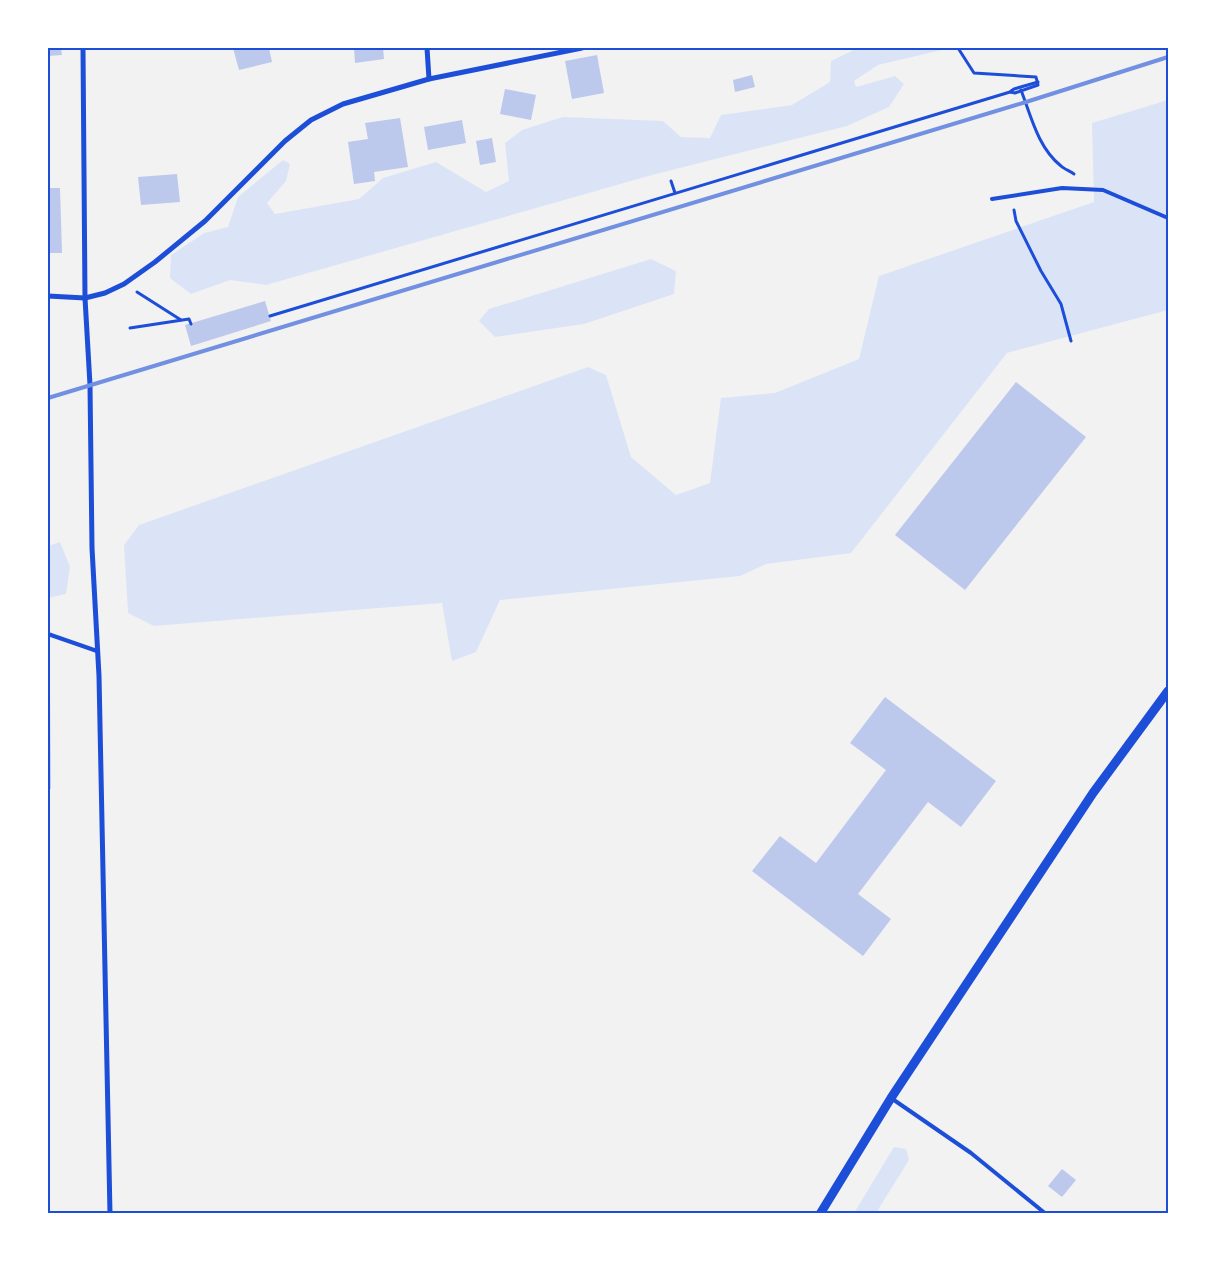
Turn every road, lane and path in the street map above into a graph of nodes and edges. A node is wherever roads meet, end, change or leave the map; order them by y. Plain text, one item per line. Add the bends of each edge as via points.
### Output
1 (83, 48) edge
2 (427, 48) edge
3 (582, 48) edge
4 (958, 48) edge
5 (429, 79) junction
6 (1038, 82) junction
7 (1021, 90) junction
8 (1010, 92) junction
9 (1078, 176) dead end
10 (671, 181) dead end
11 (675, 193) junction
12 (1012, 196) junction
13 (992, 199) dead end
14 (1168, 218) edge
15 (124, 284) junction
16 (48, 296) edge
17 (85, 298) junction
18 (270, 316) dead end
19 (181, 320) junction
20 (190, 324) dead end
21 (130, 328) dead end
22 (1071, 341) dead end
23 (48, 634) edge
24 (97, 651) junction
25 (1168, 691) edge
26 (890, 1098) junction
27 (110, 1214) edge
28 (820, 1214) edge
29 (1046, 1214) edge

1 - 17 street
2 - 5 street
3 - 5 street
4 - 6 path via 974,73 1036,77
5 - 15 street via 343,104 311,120 285,141 204,221
6 - 7 path via 1038,85
6 - 8 path
7 - 8 path
7 - 9 path via 1042,144 1060,166
8 - 11 path
10 - 11 path
11 - 18 path
12 - 13 lane
12 - 14 lane via 1062,188 1103,190
12 - 22 path via 1016,221 1061,304
15 - 17 street
15 - 19 path
16 - 17 street
17 - 24 street
19 - 20 path via 190,319
19 - 21 path
23 - 24 lane
24 - 27 street
25 - 26 street via 1093,793
26 - 28 street
26 - 29 lane via 971,1153

